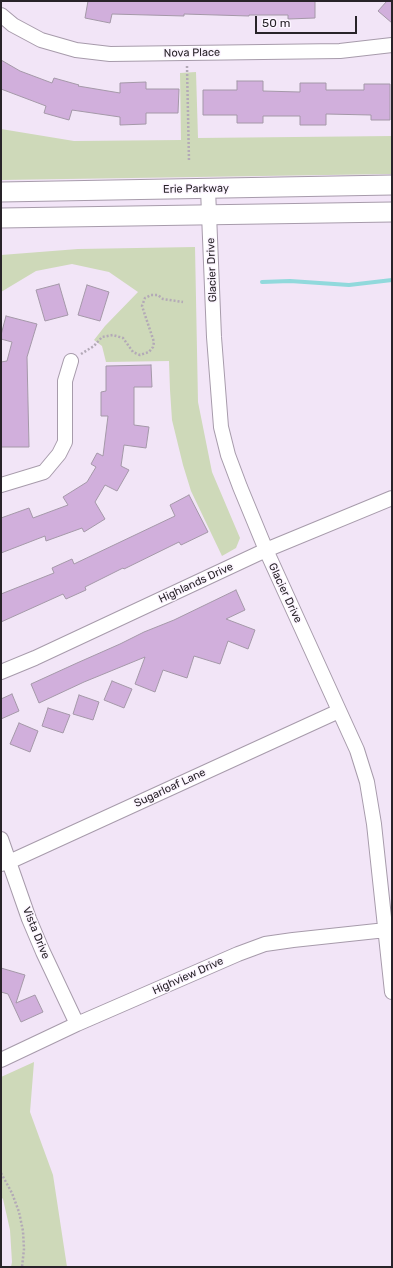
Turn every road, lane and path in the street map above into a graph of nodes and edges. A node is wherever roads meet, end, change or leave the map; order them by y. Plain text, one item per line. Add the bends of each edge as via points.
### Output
1 (1, 15) edge
2 (392, 45) edge
3 (187, 69) dead end
4 (189, 161) dead end
5 (392, 186) edge
6 (208, 189) junction
7 (1, 192) edge
8 (392, 212) edge
9 (209, 214) junction
10 (1, 218) edge
11 (183, 302) dead end
12 (90, 348) dead end
13 (71, 361) dead end
14 (1, 485) edge
15 (392, 498) edge
16 (266, 550) junction
17 (1, 672) edge
18 (339, 711) junction
19 (1, 839) edge
20 (5, 863) edge
21 (386, 930) junction
22 (392, 992) edge
23 (77, 1024) junction
24 (1, 1060) edge
25 (1, 1173) edge
26 (22, 1267) edge

1 - 2 street, Nova Place via 13,25 41,40 76,50 110,54 340,51
3 - 4 path
5 - 6 main road, Erie Parkway
6 - 7 main road, Erie Parkway
6 - 9 street, Glacier Drive
8 - 9 main road
9 - 10 main road
9 - 16 street, Glacier Drive via 221,427 228,455
11 - 12 path via 163,299 158,295 145,298 142,306 154,342 149,352 140,355 133,352 123,338 113,335 102,338
13 - 14 street via 65,381 64,442 59,454 44,472
15 - 16 street, Highlands Drive
16 - 17 street, Highlands Drive
16 - 18 street, Glacier Drive
18 - 20 street, Sugarloaf Lane
18 - 21 street, Glacier Drive via 357,750 367,782
19 - 20 street, Vista Drive
20 - 23 street, Vista Drive
21 - 22 street, Glacier Drive
21 - 23 street, Highview Drive via 265,944
23 - 24 street, Highview Drive
25 - 26 path via 19,1212 24,1249

